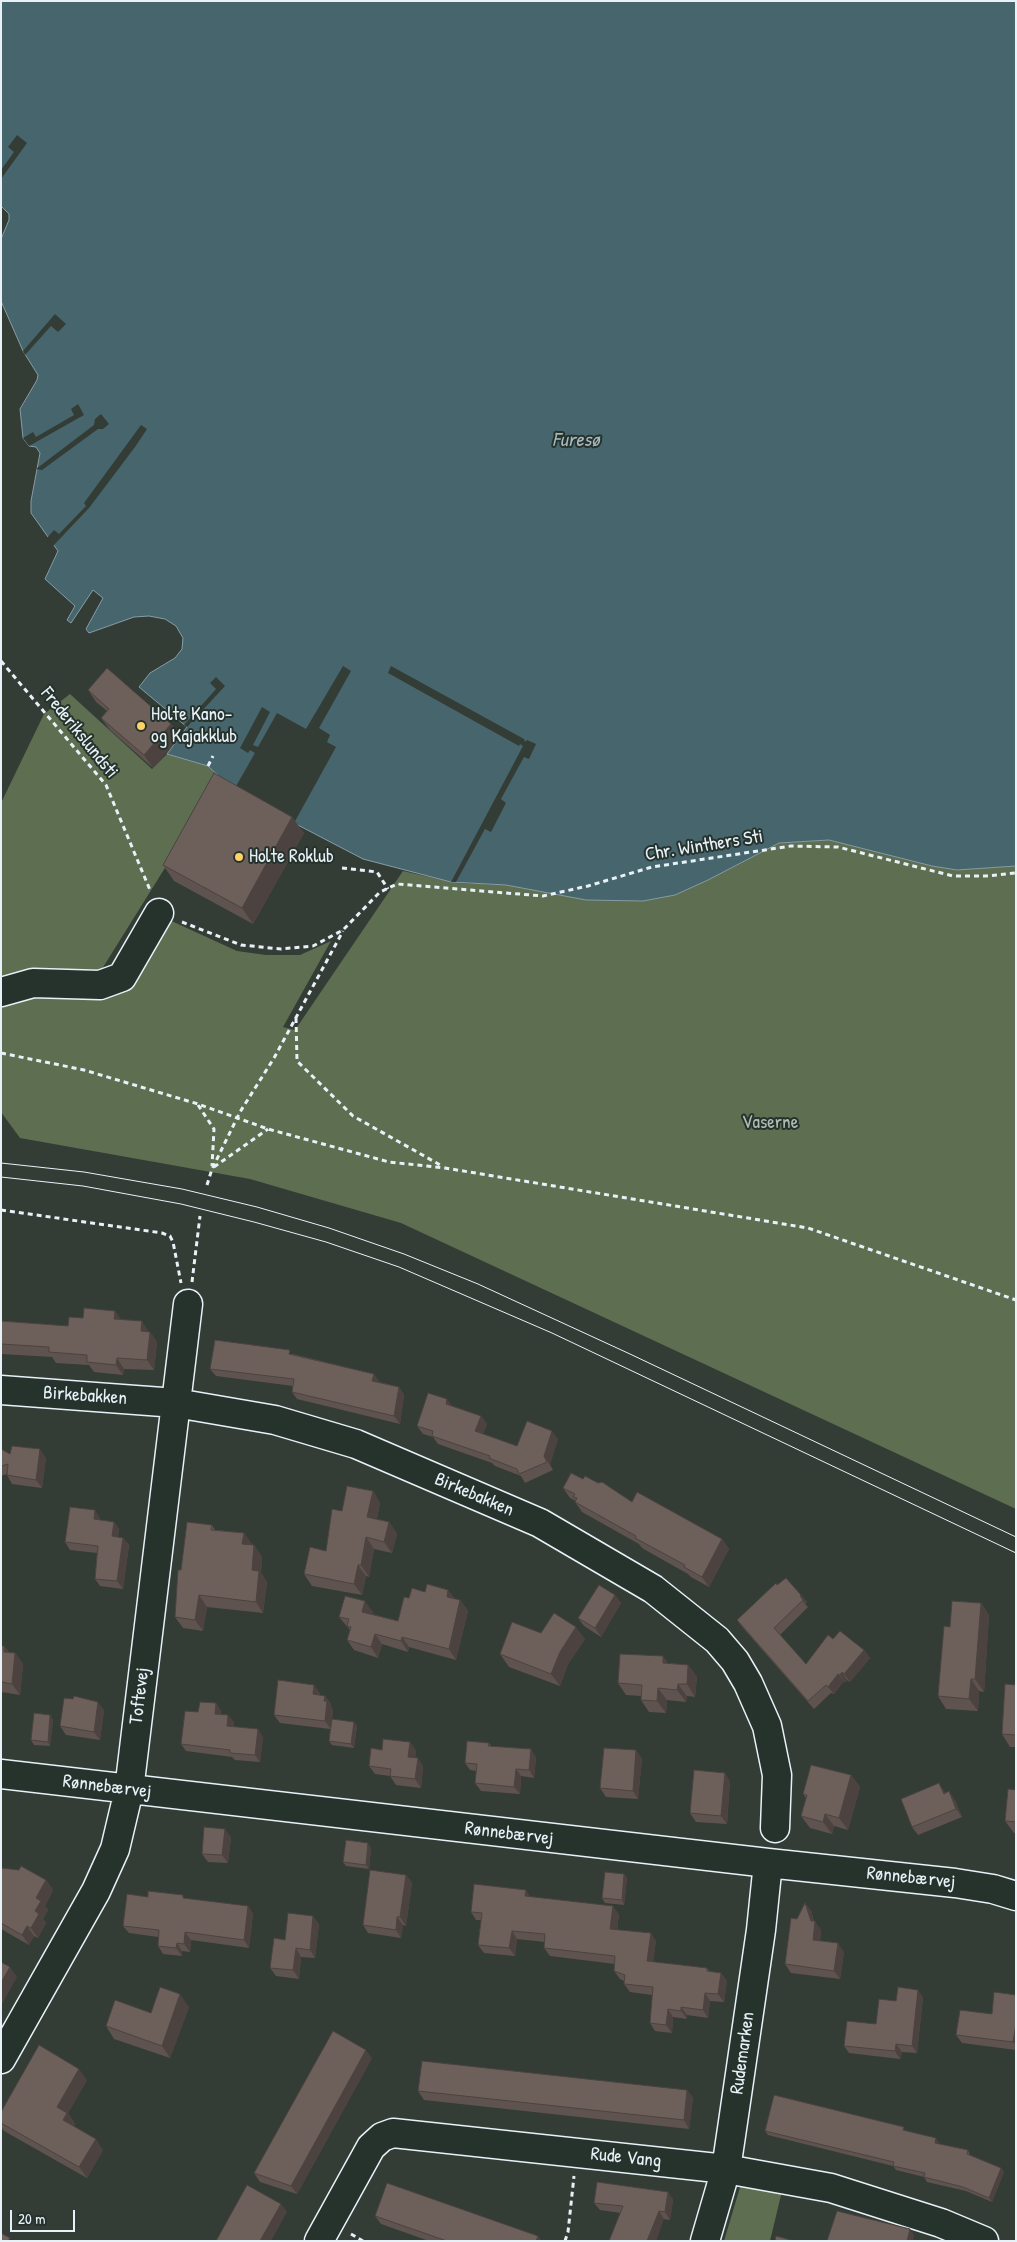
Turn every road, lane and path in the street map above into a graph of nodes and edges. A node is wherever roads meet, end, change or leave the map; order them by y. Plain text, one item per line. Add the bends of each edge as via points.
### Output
1 (1, 660) edge
2 (213, 756) dead end
3 (208, 766) dead end
4 (342, 868) dead end
5 (1016, 873) edge
6 (388, 889) junction
7 (159, 913) junction
8 (343, 930) junction
9 (1, 992) edge
10 (296, 1017) junction
11 (1, 1053) edge
12 (198, 1104) junction
13 (239, 1118) junction
14 (268, 1129) junction
15 (445, 1168) junction
16 (212, 1169) junction
17 (207, 1186) dead end
18 (1, 1210) edge
19 (200, 1216) dead end
20 (190, 1294) junction
21 (1016, 1300) edge
22 (1, 1390) edge
23 (176, 1403) junction
24 (1, 1774) edge
25 (129, 1790) junction
26 (775, 1828) dead end
27 (768, 1863) junction
28 (1016, 1896) edge
29 (1, 2059) edge
30 (576, 2153) junction
31 (726, 2169) junction
32 (319, 2241) edge
33 (564, 2241) edge
34 (705, 2241) edge
35 (984, 2241) edge

1 - 7 path, Frederikslundsti via 106,785
2 - 3 path
4 - 6 path via 377,872
5 - 6 path, Chr. Winthers Sti via 953,876 838,847 791,846 652,867 543,896 397,884
6 - 8 path via 380,892
7 - 8 path via 241,945 281,949 313,946
7 - 9 street via 122,977 100,985 33,984
8 - 10 path
10 - 13 path
10 - 15 path via 297,1060 353,1116
11 - 12 path via 84,1070
12 - 13 path
12 - 16 path via 214,1129
13 - 14 path
13 - 16 path
14 - 15 path via 389,1162
14 - 16 path
15 - 21 path via 808,1228
16 - 17 path
18 - 20 path via 170,1236 181,1286
19 - 20 path
20 - 23 street, Toftevej
22 - 23 street, Birkebakken
23 - 25 street, Toftevej
23 - 26 street, Birkebakken via 275,1420 356,1444 540,1523 654,1588 717,1640 748,1683 767,1726 777,1775
24 - 25 street, Rønnebærvej
25 - 27 street, Rønnebærvej
25 - 29 street, Toftevej via 115,1850
27 - 28 street, Rønnebærvej via 955,1883
27 - 31 street, Rudemarken
30 - 31 street, Rude Vang
30 - 32 street, Rude Vang via 393,2133 382,2136 371,2147
30 - 33 path via 568,2232
31 - 34 street, Rudemarken
31 - 35 street, Rude Vang via 831,2188 941,2222

